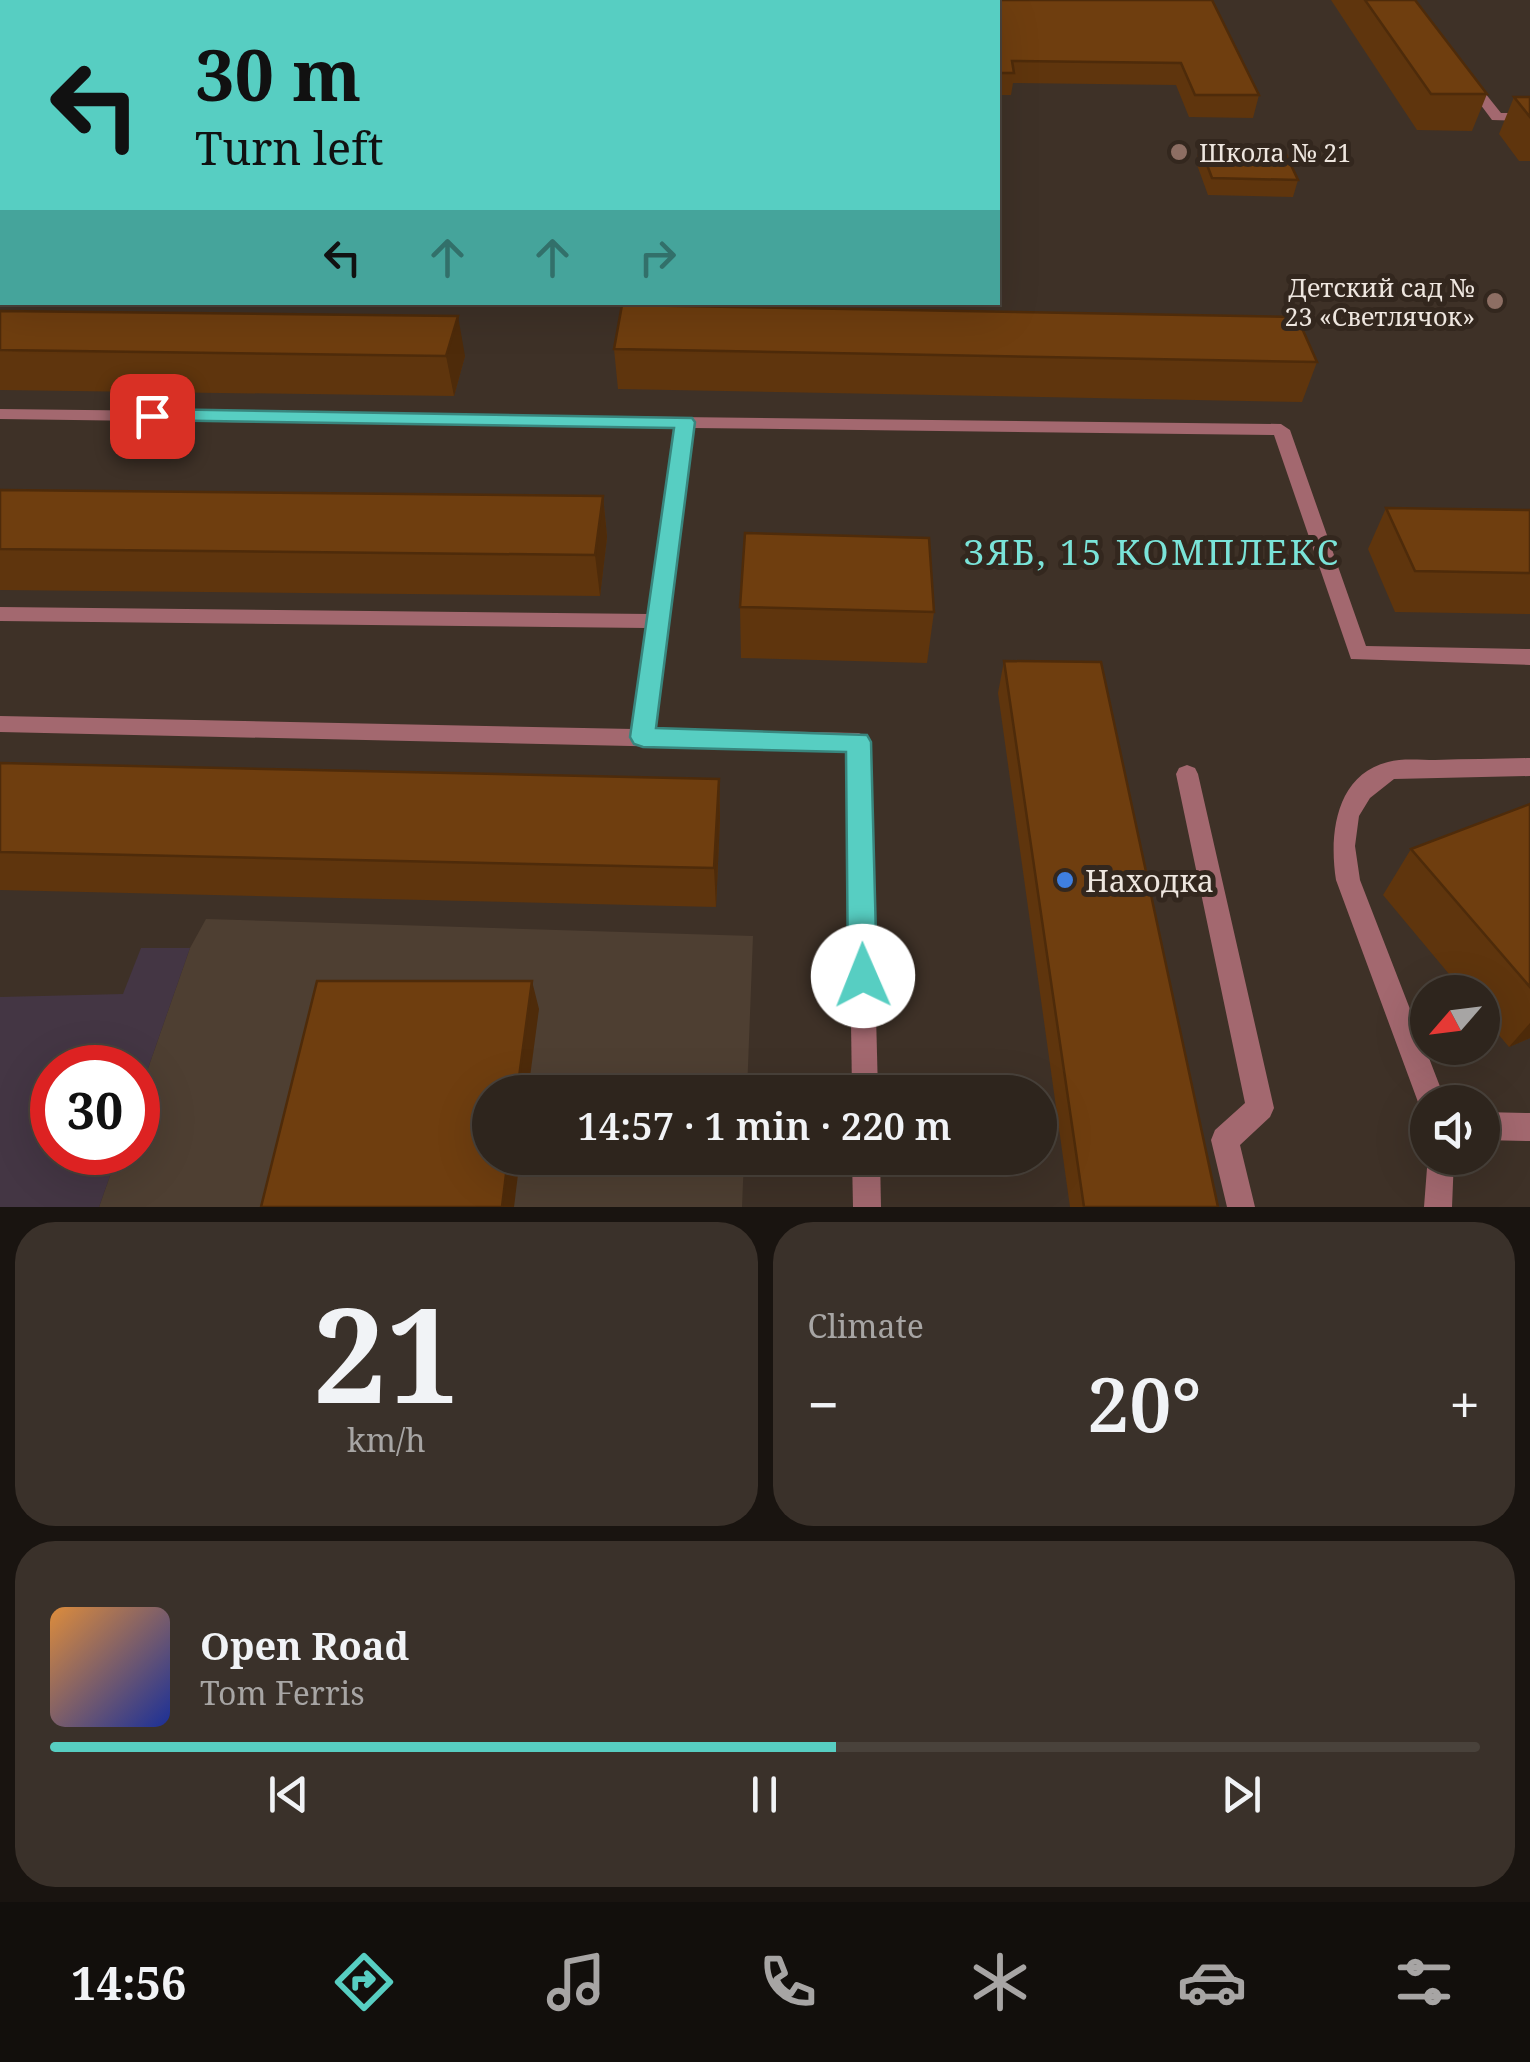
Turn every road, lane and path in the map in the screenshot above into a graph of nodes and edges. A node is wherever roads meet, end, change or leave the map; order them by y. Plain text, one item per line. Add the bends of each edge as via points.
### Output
1 (1462, 72) edge
2 (1530, 117) edge
3 (0, 414) edge
4 (685, 422) junction
5 (0, 614) edge
6 (658, 621) junction
7 (1530, 657) edge
8 (0, 724) edge
9 (643, 737) junction
10 (1530, 767) edge
11 (1187, 774) dead end
12 (865, 1075) edge
13 (1426, 1085) edge
14 (1500, 1126) edge
15 (1530, 1127) edge
16 (866, 1175) edge
17 (1439, 1175) edge
18 (867, 1207) edge
19 (1242, 1207) edge
20 (1438, 1207) edge

1 - 2 street via 1498,117
3 - 4 street
4 - 6 street
4 - 7 street via 1281,430 1358,654
5 - 6 street
6 - 9 street
8 - 9 street
9 - 12 street via 858,742
10 - 13 street via 1390,770 1373,779 1349,810 1340,843 1348,880
11 - 19 street via 1260,1108 1225,1140
14 - 15 street
16 - 18 street
17 - 20 street

